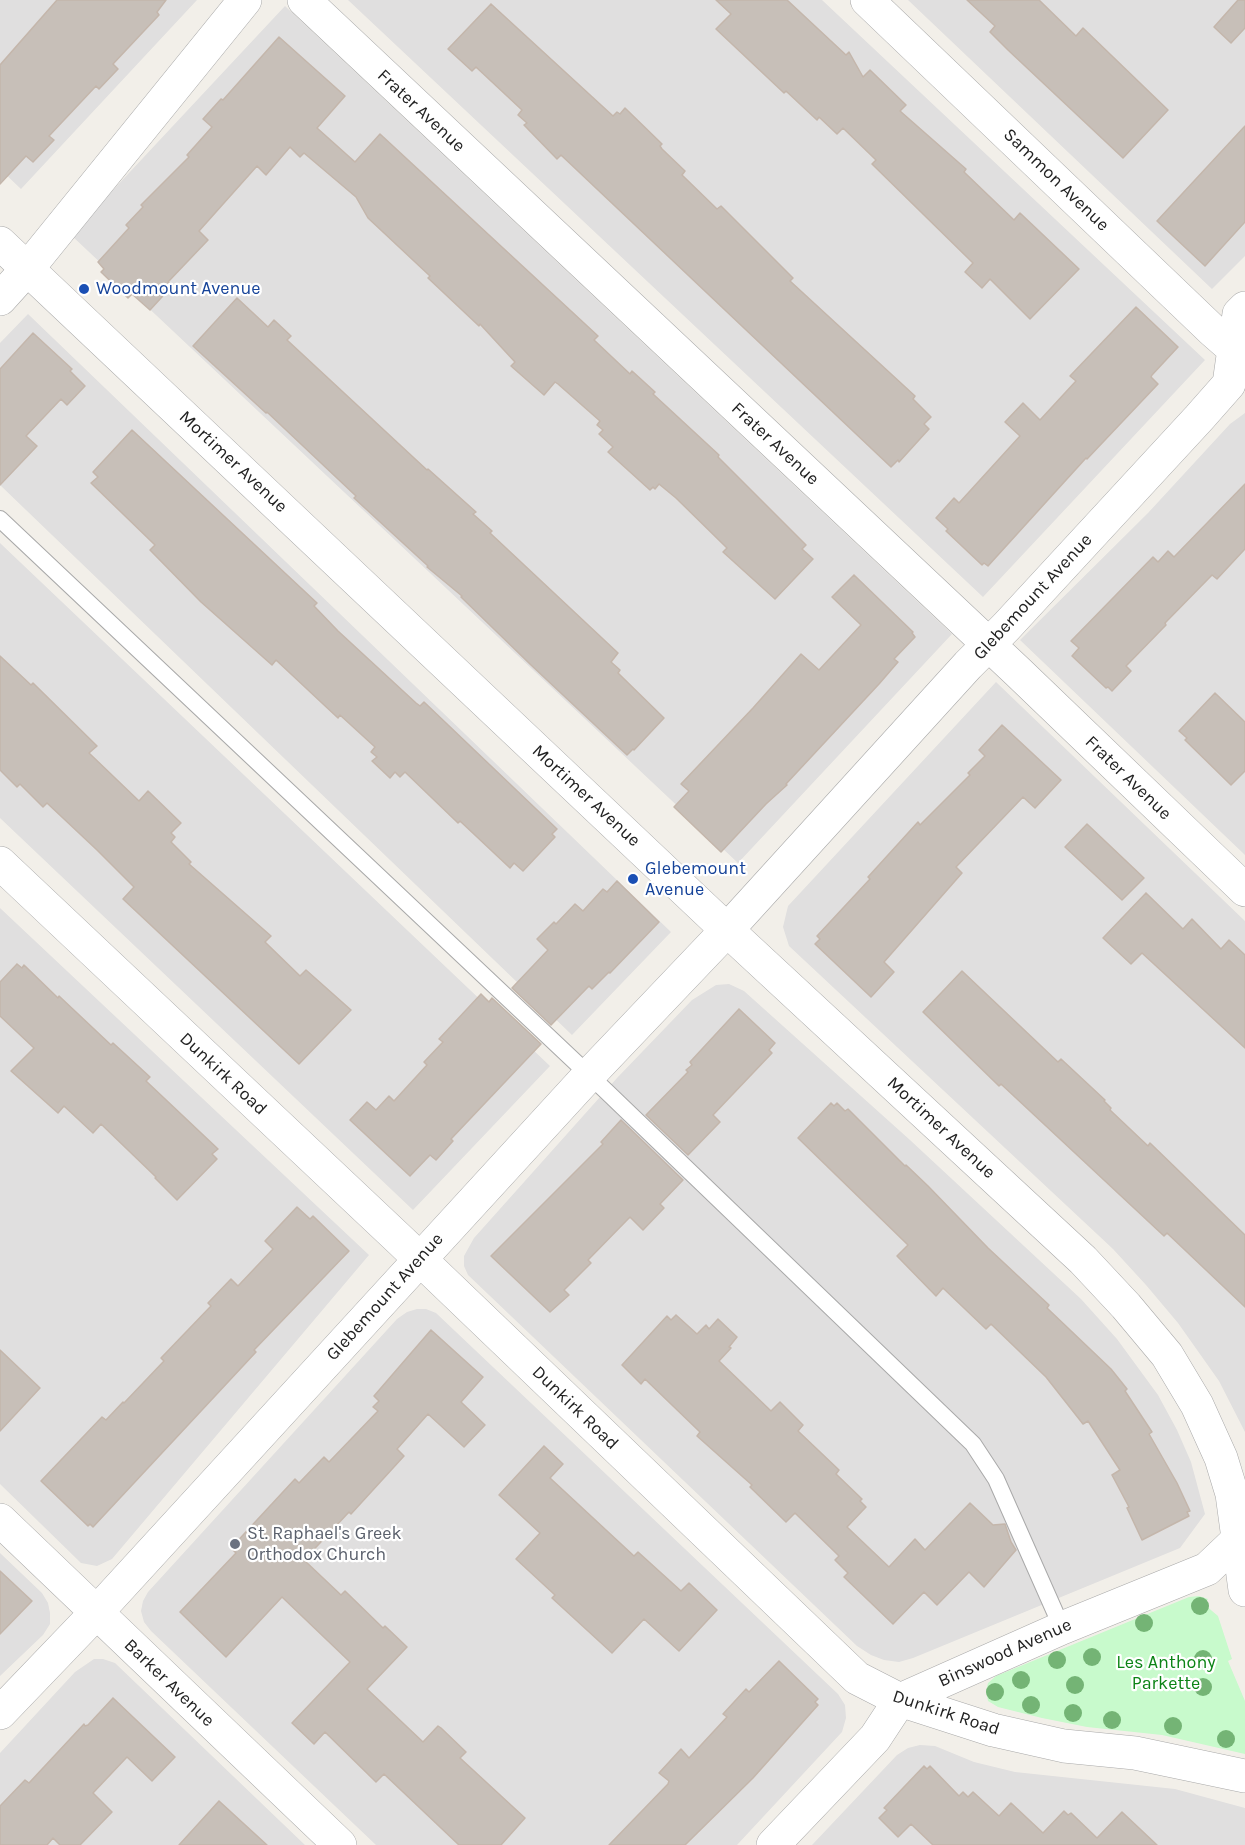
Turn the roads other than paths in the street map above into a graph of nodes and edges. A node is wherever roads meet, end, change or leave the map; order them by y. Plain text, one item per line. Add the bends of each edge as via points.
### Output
1 (245, 0) edge
2 (304, 0) edge
3 (867, 0) edge
4 (0, 243) edge
5 (28, 268) junction
6 (0, 299) edge
7 (1245, 308) edge
8 (1239, 354) edge
9 (0, 519) edge
10 (988, 645) junction
11 (0, 863) edge
12 (1245, 890) edge
13 (727, 930) junction
14 (589, 1076) junction
15 (420, 1259) junction
16 (0, 1520) edge
17 (1242, 1536) edge
18 (1245, 1590) edge
19 (96, 1613) junction
20 (1062, 1628) junction
21 (900, 1700) junction
22 (0, 1713) edge
23 (1245, 1776) edge
24 (340, 1845) edge
25 (773, 1845) edge

1 - 5 street
2 - 10 street, Frater Avenue
3 - 8 street, Sammon Avenue
4 - 5 street, Mortimer Avenue
5 - 6 street
5 - 13 street, Mortimer Avenue
7 - 8 street, Glebemount Avenue via 1239,314
8 - 10 street, Glebemount Avenue via 1228,384
9 - 14 lane
10 - 12 street, Frater Avenue
10 - 13 street, Glebemount Avenue
11 - 15 street, Dunkirk Road
13 - 14 street, Glebemount Avenue
13 - 17 street, Mortimer Avenue via 1083,1260 1160,1347 1197,1405 1221,1458
14 - 15 street, Glebemount Avenue
14 - 20 lane via 973,1444 996,1479
15 - 19 street, Glebemount Avenue
15 - 21 street, Dunkirk Road via 857,1678
16 - 19 street, Barker Avenue
17 - 18 street, Mortimer Avenue
17 - 20 street, Binswood Avenue via 1207,1569
19 - 22 street, Glebemount Avenue
19 - 24 street, Barker Avenue
20 - 21 street, Binswood Avenue
21 - 23 street, Dunkirk Road via 993,1730 1064,1746 1135,1753
21 - 25 street via 875,1738

